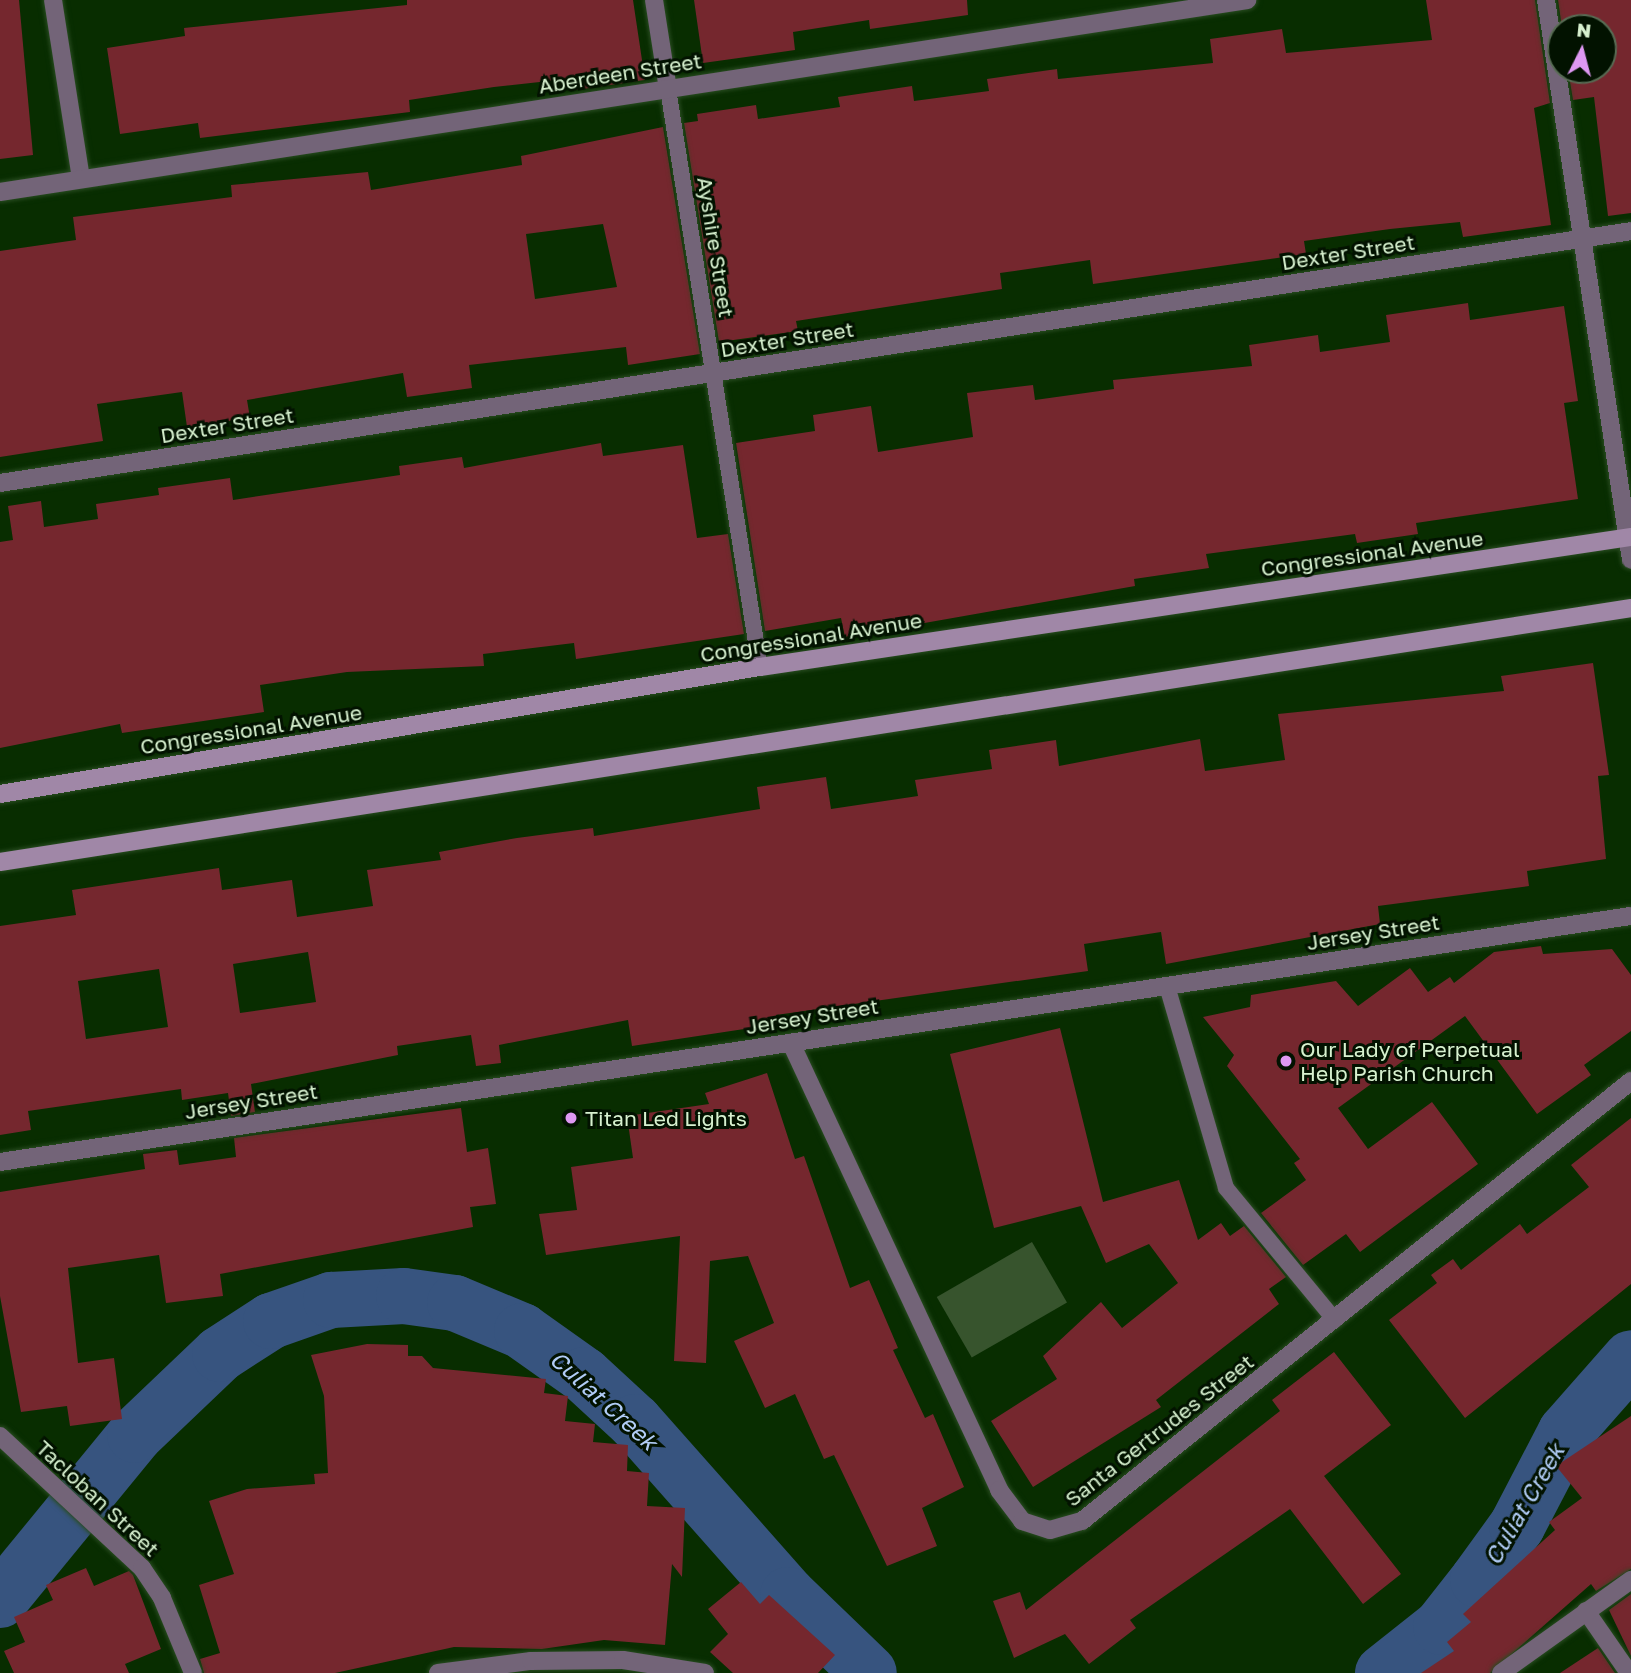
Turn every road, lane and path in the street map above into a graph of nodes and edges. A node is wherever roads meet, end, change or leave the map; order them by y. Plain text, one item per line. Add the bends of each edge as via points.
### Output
1 (53, 0) edge
2 (654, 0) edge
3 (1247, 0) edge
4 (1546, 0) edge
5 (668, 89) junction
6 (81, 180) junction
7 (0, 192) edge
8 (1631, 231) edge
9 (1581, 240) junction
10 (714, 373) junction
11 (0, 483) edge
12 (1630, 537) edge
13 (1631, 560) edge
14 (1631, 608) edge
15 (760, 667) junction
16 (0, 794) edge
17 (0, 862) edge
18 (1631, 916) edge
19 (1167, 986) junction
20 (791, 1043) junction
21 (1631, 1081) edge
22 (0, 1162) edge
23 (1335, 1320) junction
24 (0, 1436) edge
25 (1631, 1580) edge
26 (1586, 1611) junction
27 (193, 1673) edge
28 (438, 1673) edge
29 (705, 1673) edge
30 (1501, 1673) edge
31 (1629, 1673) edge

1 - 6 street
2 - 5 street, Ayshire Street
3 - 5 street, Aberdeen Street
4 - 9 street
5 - 6 street, Aberdeen Street
5 - 10 lane, Ayshire Street
6 - 7 street, Aberdeen Street
8 - 9 street, Dexter Street
9 - 10 street, Dexter Street
9 - 12 street
10 - 11 street, Dexter Street
10 - 15 lane, Ayshire Street
12 - 13 street
12 - 15 main road, Congressional Avenue
14 - 17 main road
15 - 16 main road, Congressional Avenue
18 - 19 street, Jersey Street
19 - 20 street, Jersey Street
19 - 23 lane via 1226,1188
20 - 22 street, Jersey Street
20 - 23 street, Santa Gertrudes Street via 999,1490 1022,1521 1050,1531 1082,1521
21 - 23 street, Santa Gertrudes Street
24 - 27 street, Tacloban Street via 101,1528 162,1598
25 - 26 street
26 - 30 street
26 - 31 street
28 - 29 street via 531,1661 623,1660

